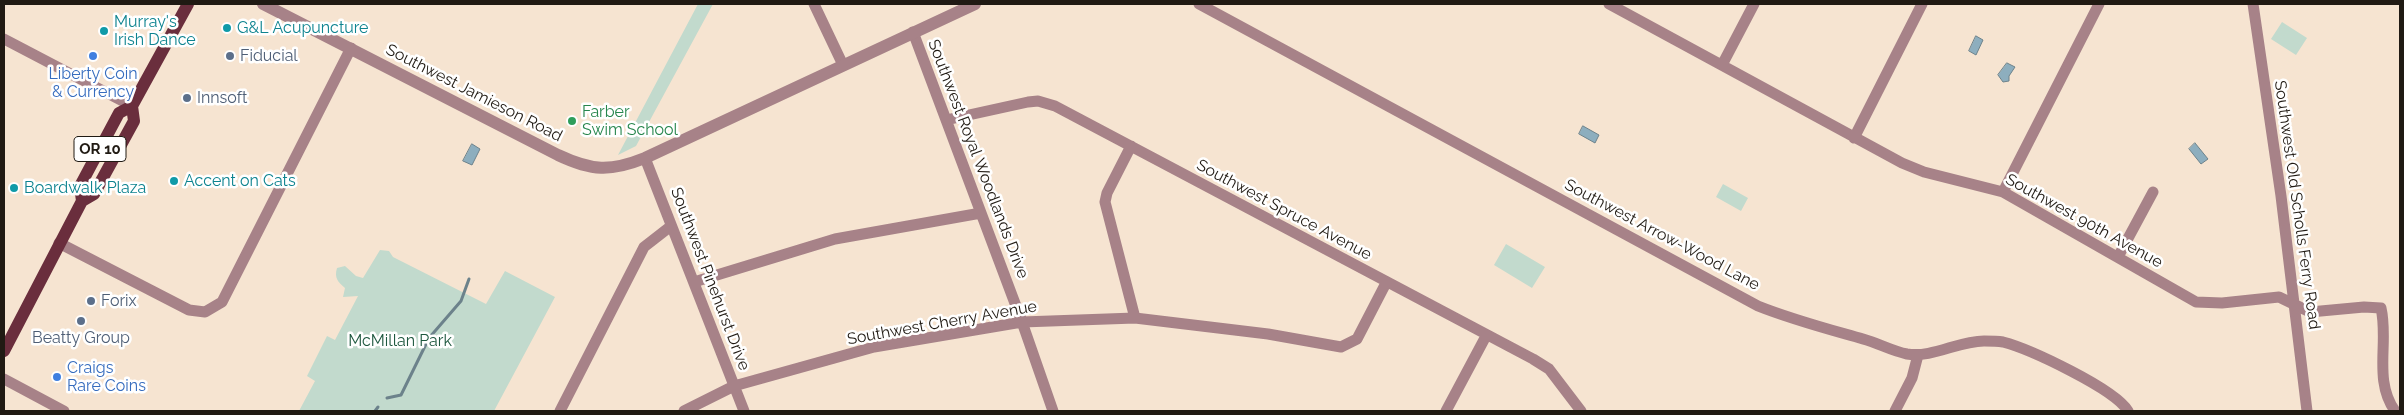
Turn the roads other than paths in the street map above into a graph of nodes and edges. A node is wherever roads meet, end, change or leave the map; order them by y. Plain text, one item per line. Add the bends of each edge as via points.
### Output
1 (188, 4) edge
2 (263, 4) edge
3 (814, 4) edge
4 (975, 4) edge
5 (1199, 4) edge
6 (1609, 4) edge
7 (1754, 4) edge
8 (1922, 4) edge
9 (2099, 4) edge
10 (2253, 4) edge
11 (913, 32) junction
12 (4, 39) edge
13 (351, 48) junction
14 (843, 65) junction
15 (1722, 65) junction
16 (132, 106) junction
17 (946, 120) junction
18 (1854, 138) junction
19 (1131, 146) junction
20 (645, 158) junction
21 (2003, 192) junction
22 (2153, 192) dead end
23 (981, 213) junction
24 (671, 226) junction
25 (59, 243) junction
26 (2118, 257) junction
27 (694, 282) junction
28 (1386, 283) junction
29 (2294, 304) junction
30 (1135, 318) junction
31 (1022, 322) junction
32 (1486, 336) junction
33 (4, 351) edge
34 (1918, 355) junction
35 (4, 379) edge
36 (734, 386) junction
37 (64, 411) edge
38 (560, 411) edge
39 (684, 411) edge
40 (744, 411) edge
41 (1053, 411) edge
42 (1446, 411) edge
43 (1581, 411) edge
44 (1895, 411) edge
45 (2128, 411) edge
46 (2308, 411) edge
47 (2394, 411) edge

1 - 16 main road, OR 10
2 - 13 street, Southwest Jamieson Road
3 - 14 street
4 - 11 street, Southwest Jamieson Road
5 - 34 street, Southwest Arrow-Wood Lane via 1758,306
6 - 15 street, Southwest 90th Avenue
7 - 15 street
8 - 18 street
9 - 21 street
10 - 29 street, Southwest Old Scholls Ferry Road
11 - 14 street, Southwest Jamieson Road
11 - 17 street, Southwest Royal Woodlands Drive
12 - 16 street
13 - 20 street, Southwest Jamieson Road via 577,164 607,169
13 - 25 street via 222,302 206,312 189,310
14 - 20 street, Southwest Jamieson Road
15 - 18 street, Southwest 90th Avenue
16 - 25 main road, OR 10 via 134,121 94,194 82,200
17 - 19 street, Southwest Spruce Avenue via 1038,101 1056,106
17 - 23 street, Southwest Royal Woodlands Drive
18 - 21 street, Southwest 90th Avenue via 1924,172
19 - 28 street, Southwest Spruce Avenue
19 - 30 street via 1105,202
20 - 24 street, Southwest Pinehurst Drive
21 - 26 street, Southwest 90th Avenue
22 - 26 street
23 - 27 street via 835,239
23 - 31 street, Southwest Royal Woodlands Drive
24 - 27 street, Southwest Pinehurst Drive
24 - 38 street via 644,247
25 - 33 main road, OR 10
26 - 29 street, Southwest 90th Avenue via 2203,304 2279,297
27 - 36 street, Southwest Pinehurst Drive
28 - 30 street, Southwest Cherry Avenue via 1358,339 1341,347 1268,334
28 - 32 street, Southwest Spruce Avenue
29 - 46 street, Southwest Old Scholls Ferry Road
29 - 47 street, Southwest 90th Avenue via 2310,312 2381,308 2383,382
30 - 31 street, Southwest Cherry Avenue
31 - 36 street, Southwest Cherry Avenue via 874,347
31 - 41 street, Southwest Royal Woodlands Drive
32 - 42 street
32 - 43 street, Southwest Spruce Avenue via 1549,369
34 - 44 street via 1912,378
34 - 45 street, Southwest Arrow-Wood Lane via 1968,342 2002,342 2056,365 2108,393
35 - 37 street
36 - 39 street, Southwest Cherry Avenue
36 - 40 street, Southwest Pinehurst Drive

